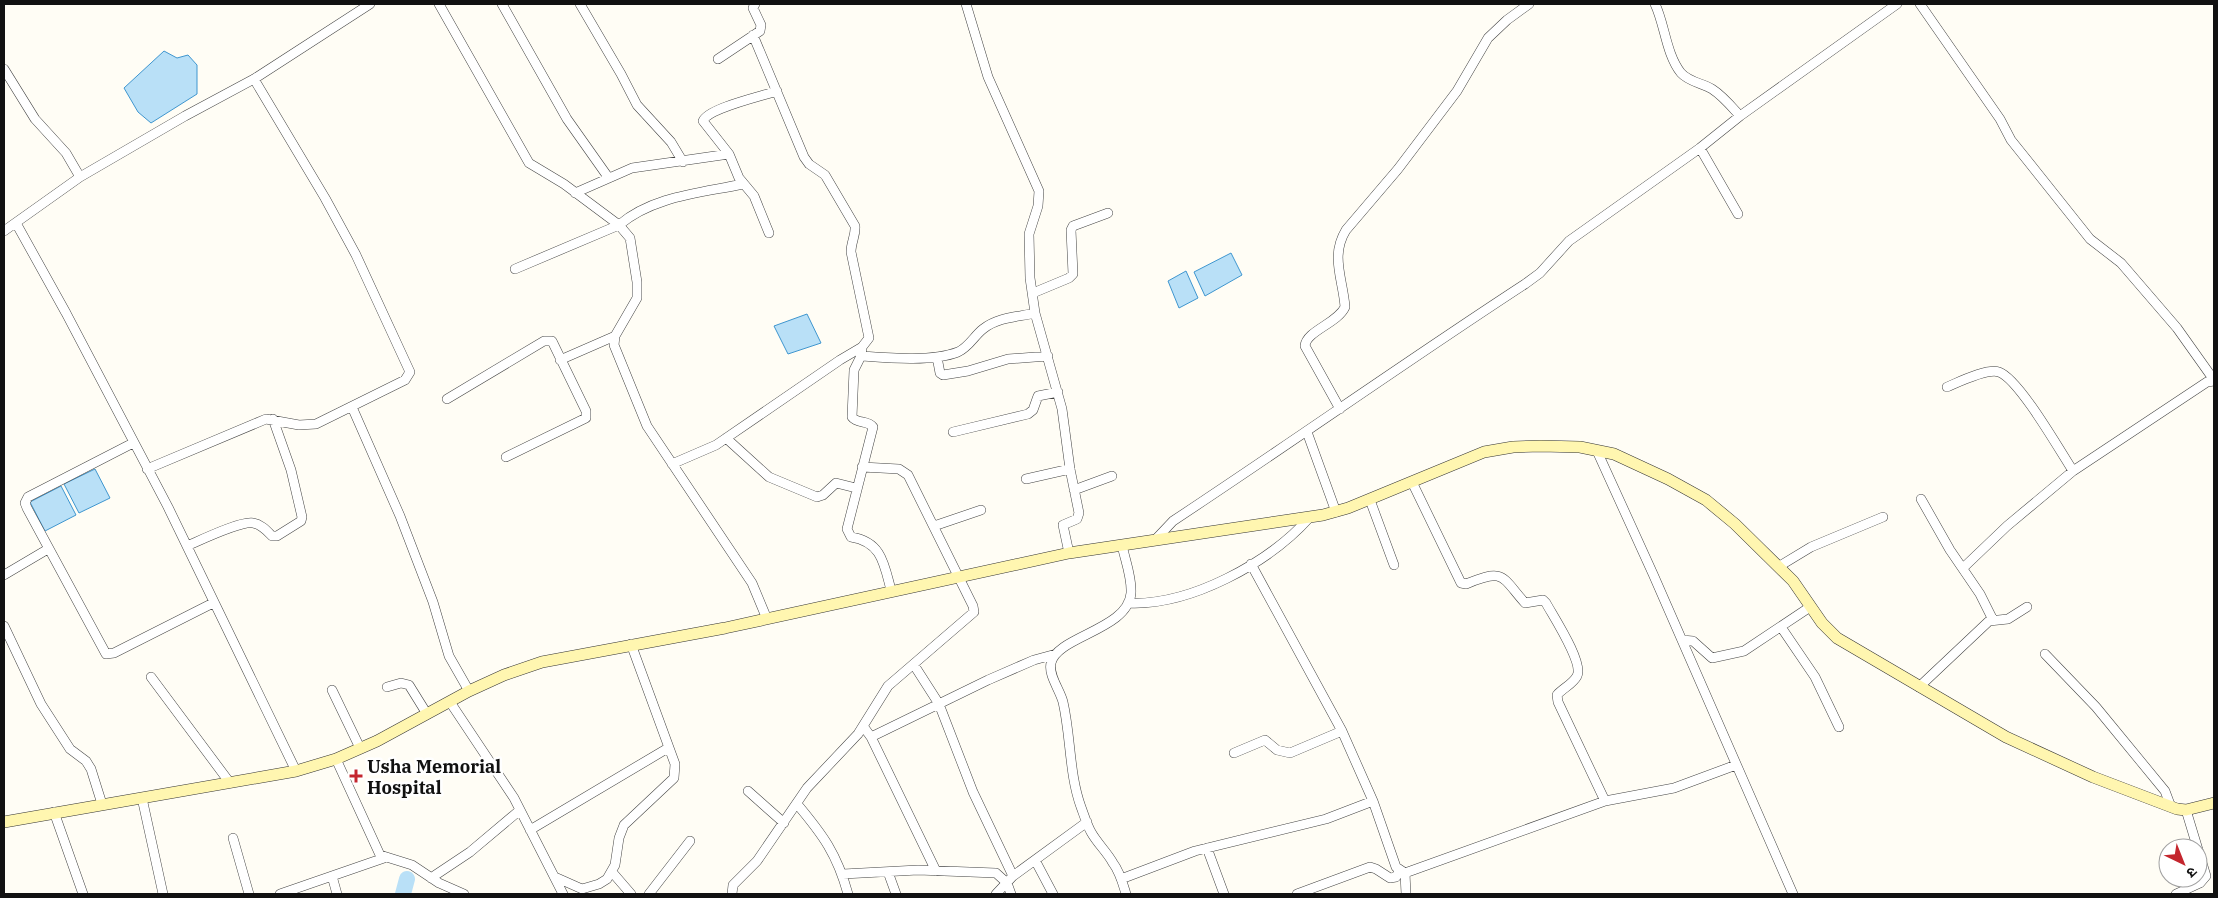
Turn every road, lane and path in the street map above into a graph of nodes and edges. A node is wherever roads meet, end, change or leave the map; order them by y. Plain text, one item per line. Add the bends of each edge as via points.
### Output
1 (370, 4) edge
2 (439, 4) edge
3 (502, 4) edge
4 (580, 4) edge
5 (755, 4) edge
6 (966, 4) edge
7 (1529, 4) edge
8 (1654, 4) edge
9 (1896, 4) edge
10 (1920, 4) edge
11 (753, 36) junction
12 (718, 59) dead end
13 (4, 69) edge
14 (254, 79) junction
15 (777, 91) junction
16 (1740, 116) junction
17 (1700, 148) junction
18 (729, 154) junction
19 (683, 162) junction
20 (80, 177) junction
21 (608, 177) junction
22 (743, 184) junction
23 (575, 193) junction
24 (1108, 213) dead end
25 (1738, 214) dead end
26 (16, 223) junction
27 (619, 225) junction
28 (4, 231) edge
29 (770, 233) dead end
30 (515, 269) dead end
31 (1033, 293) junction
32 (1035, 314) junction
33 (615, 336) junction
34 (861, 352) junction
35 (1048, 356) junction
36 (937, 357) junction
37 (560, 360) junction
38 (2214, 381) edge
39 (1947, 387) dead end
40 (1058, 392) junction
41 (447, 400) dead end
42 (352, 407) junction
43 (1340, 409) junction
44 (274, 419) junction
45 (953, 432) dead end
46 (1307, 432) junction
47 (726, 438) junction
48 (133, 443) junction
49 (1597, 451) junction
50 (506, 457) dead end
51 (672, 464) junction
52 (862, 467) junction
53 (147, 469) junction
54 (1070, 470) junction
55 (2073, 471) junction
56 (1112, 476) dead end
57 (1026, 479) dead end
58 (1412, 482) junction
59 (856, 488) junction
60 (1074, 490) junction
61 (1921, 499) dead end
62 (1370, 500) junction
63 (981, 510) dead end
64 (1336, 512) junction
65 (1310, 517) junction
66 (1883, 517) dead end
67 (934, 526) junction
68 (1155, 540) junction
69 (1122, 545) junction
70 (187, 546) junction
71 (48, 549) junction
72 (1069, 553) junction
73 (1251, 564) junction
74 (1394, 565) dead end
75 (1778, 567) junction
76 (1963, 568) junction
77 (4, 575) edge
78 (957, 576) junction
79 (891, 590) junction
80 (213, 603) junction
81 (1128, 603) junction
82 (1810, 607) junction
83 (2027, 607) dead end
84 (767, 619) junction
85 (1993, 620) junction
86 (4, 626) edge
87 (1781, 627) junction
88 (1682, 640) junction
89 (632, 644) junction
90 (1056, 654) junction
91 (2045, 654) dead end
92 (914, 665) junction
93 (151, 677) dead end
94 (387, 687) dead end
95 (1919, 687) junction
96 (332, 690) dead end
97 (469, 691) junction
98 (450, 702) junction
99 (939, 704) junction
100 (427, 714) junction
101 (863, 726) junction
102 (1839, 727) dead end
103 (1342, 730) junction
104 (871, 737) junction
105 (360, 748) junction
106 (668, 748) junction
107 (1234, 752) dead end
108 (336, 759) junction
109 (1736, 765) junction
110 (296, 772) junction
111 (230, 783) junction
112 (748, 791) dead end
113 (142, 798) junction
114 (1373, 801) junction
115 (1605, 801) junction
116 (2214, 803) edge
117 (102, 804) junction
118 (797, 804) junction
119 (2171, 807) junction
120 (520, 810) junction
121 (2186, 810) junction
122 (54, 812) junction
123 (4, 822) edge
124 (1087, 822) junction
125 (784, 823) junction
126 (530, 830) junction
127 (233, 838) dead end
128 (690, 841) dead end
129 (1207, 848) junction
130 (384, 858) junction
131 (1035, 860) junction
132 (936, 871) junction
133 (612, 872) junction
134 (888, 872) junction
135 (1402, 872) junction
136 (843, 874) junction
137 (332, 876) junction
138 (555, 877) junction
139 (431, 878) junction
140 (1010, 879) junction
141 (1121, 879) junction
142 (460, 893) edge
143 (83, 894) edge
144 (163, 894) edge
145 (249, 894) edge
146 (280, 894) edge
147 (338, 894) edge
148 (563, 894) edge
149 (631, 894) edge
150 (648, 894) edge
151 (732, 894) edge
152 (848, 894) edge
153 (896, 894) edge
154 (996, 894) edge
155 (1011, 894) edge
156 (1053, 894) edge
157 (1126, 894) edge
158 (1224, 894) edge
159 (1297, 894) edge
160 (1406, 894) edge
161 (1793, 894) edge
162 (2176, 894) edge

1 - 14 street
2 - 23 street via 529,162
3 - 21 street via 567,120
4 - 19 street via 637,105 671,142
5 - 11 street via 753,8 761,29
6 - 31 street via 988,77 1038,191 1038,206 1029,234
7 - 43 street via 1488,38 1457,91 1340,240 1337,264 1345,307 1336,319 1306,342 1308,352
8 - 16 street via 1679,71 1711,88
9 - 16 street
10 - 38 street via 2000,119 2010,140 2090,239 2121,263 2164,313
11 - 12 street
11 - 15 street
13 - 20 street via 35,119 66,153
14 - 20 street
14 - 42 street via 356,255 409,366 410,372 405,380
15 - 18 street via 726,107 704,118 704,124
15 - 34 street via 804,157 825,175 855,226 851,252 870,334
16 - 17 street
17 - 25 street
17 - 43 street via 1569,241 1548,266 1525,284 1408,360
18 - 19 street
18 - 22 street
19 - 21 street via 632,168
20 - 26 street
21 - 23 street
22 - 27 street via 670,200 642,210
22 - 29 street via 754,196
23 - 27 street
24 - 31 street via 1072,226 1073,274
26 - 28 street
26 - 48 street
27 - 30 street
27 - 33 street via 632,243 637,298
31 - 32 street
32 - 35 street
32 - 36 street via 994,322 964,348
33 - 37 street
33 - 51 street via 614,346 641,414
34 - 36 street
34 - 47 street via 840,360
34 - 52 street via 854,370 852,417 873,427
35 - 36 street via 1008,359 943,376
35 - 40 street
37 - 41 street via 552,341 544,341
37 - 50 street via 586,410 586,418
38 - 55 street via 2207,382
39 - 55 street via 1986,372 1997,371 2004,375 2024,395
40 - 45 street via 1038,396 1028,414
40 - 54 street
42 - 44 street via 309,425
42 - 97 street via 400,516 433,602 449,656
43 - 46 street
44 - 53 street via 252,424
44 - 70 street via 291,470 301,521 277,536 252,523
46 - 64 street
46 - 68 street via 1174,521
47 - 51 street
47 - 59 street via 776,482 817,497 836,483
48 - 53 street
48 - 71 street via 26,499 27,508
49 - 58 street via 1580,447 1513,447 1484,452
49 - 75 street via 1614,454 1695,493 1735,524
49 - 88 street
51 - 84 street via 752,583
52 - 59 street
52 - 67 street via 905,472
53 - 70 street
54 - 57 street
54 - 60 street
55 - 76 street
56 - 60 street
58 - 62 street
58 - 115 street via 1461,583 1494,576 1503,578 1525,603 1543,600 1546,603 1570,646 1579,671 1576,679 1557,694 1558,702
59 - 79 street via 848,534 877,549
60 - 72 street via 1079,516 1063,526
61 - 76 street
62 - 64 street
62 - 74 street
63 - 67 street
64 - 65 street
65 - 68 street
65 - 73 street via 1286,540
66 - 75 street via 1811,547
67 - 78 street
68 - 69 street
69 - 72 street
69 - 81 street via 1131,581
70 - 80 street
71 - 77 street
71 - 80 street via 106,654 114,653
72 - 78 street
73 - 81 street via 1226,579 1161,602
73 - 103 street
75 - 82 street
76 - 85 street
78 - 79 street
78 - 92 street via 974,612
79 - 84 street
80 - 110 street
81 - 90 street via 1108,623
82 - 87 street
82 - 95 street via 1837,638
83 - 85 street via 2008,619
84 - 89 street
85 - 95 street via 1980,628
86 - 117 street via 41,704 70,749 86,761
87 - 88 street via 1744,651 1718,658 1706,655 1693,641
87 - 102 street via 1815,677
88 - 109 street
89 - 97 street via 542,662
89 - 106 street
90 - 99 street via 1026,663
90 - 124 street via 1050,669 1063,701 1073,774
91 - 119 street via 2096,708 2164,791
92 - 99 street
92 - 101 street via 888,686
93 - 111 street
94 - 100 street via 402,683 409,685
95 - 119 street via 2006,737 2093,777
96 - 105 street
97 - 98 street
98 - 100 street
98 - 120 street
99 - 104 street
99 - 140 street
100 - 105 street
101 - 104 street
101 - 118 street via 807,788
103 - 107 street via 1296,751 1282,752 1265,740
103 - 114 street
104 - 132 street
105 - 108 street
106 - 126 street
106 - 133 street via 675,764 674,778 624,825
108 - 110 street
108 - 130 street via 377,852
109 - 115 street via 1674,788
109 - 161 street
110 - 111 street
111 - 113 street
112 - 125 street
113 - 117 street
113 - 144 street
114 - 129 street via 1326,818
114 - 135 street
115 - 135 street
116 - 121 street
117 - 122 street
118 - 125 street
118 - 136 street via 823,835
119 - 121 street
120 - 126 street
120 - 139 street via 470,852
121 - 162 street via 2206,876 2200,883
122 - 123 street
122 - 143 street
124 - 131 street
124 - 141 street
125 - 151 street via 757,861 733,885
126 - 138 street
127 - 145 street
128 - 150 street
129 - 141 street
129 - 158 street
130 - 137 street
130 - 139 street via 412,865
131 - 140 street
131 - 156 street
132 - 134 street
132 - 140 street via 996,872
133 - 138 street via 599,884 582,889
133 - 149 street
134 - 136 street
134 - 153 street
135 - 159 street via 1390,878 1370,867
135 - 160 street
136 - 152 street
137 - 146 street
137 - 147 street
138 - 148 street
139 - 142 street
140 - 154 street
140 - 155 street
141 - 157 street

